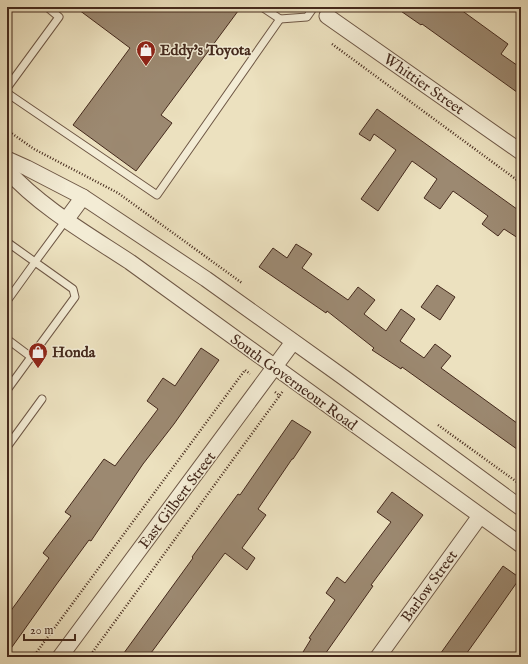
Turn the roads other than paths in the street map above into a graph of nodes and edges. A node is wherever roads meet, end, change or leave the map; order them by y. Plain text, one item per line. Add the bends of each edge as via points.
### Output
1 (47, 7) edge
2 (262, 7) edge
3 (314, 7) edge
4 (327, 16) dead end
5 (280, 19) junction
6 (7, 88) edge
7 (7, 93) edge
8 (521, 152) edge
9 (7, 159) edge
10 (7, 170) edge
11 (83, 197) junction
12 (66, 220) junction
13 (7, 242) edge
14 (35, 262) junction
15 (7, 301) edge
16 (7, 339) edge
17 (293, 342) junction
18 (31, 357) junction
19 (275, 368) junction
20 (7, 390) edge
21 (42, 399) dead end
22 (7, 447) edge
23 (521, 508) edge
24 (480, 516) junction
25 (521, 545) edge
26 (60, 657) edge
27 (378, 657) edge

1 - 6 lane via 59,17
2 - 5 lane
3 - 5 lane via 307,18
4 - 8 street, Whittier Street
5 - 7 lane via 157,195
9 - 11 street
10 - 12 street, South Governeour Road via 19,183
11 - 12 street
11 - 17 street via 206,279
12 - 14 lane
12 - 19 street, South Governeour Road via 130,262
13 - 14 lane
14 - 15 lane
14 - 18 lane via 72,289 75,297
16 - 18 lane
17 - 19 street, East Gilbert Street
17 - 23 street
18 - 20 lane
19 - 24 street, South Governeour Road
19 - 26 street, East Gilbert Street
21 - 22 lane
24 - 25 street, South Governeour Road
24 - 27 street, Barlow Street

